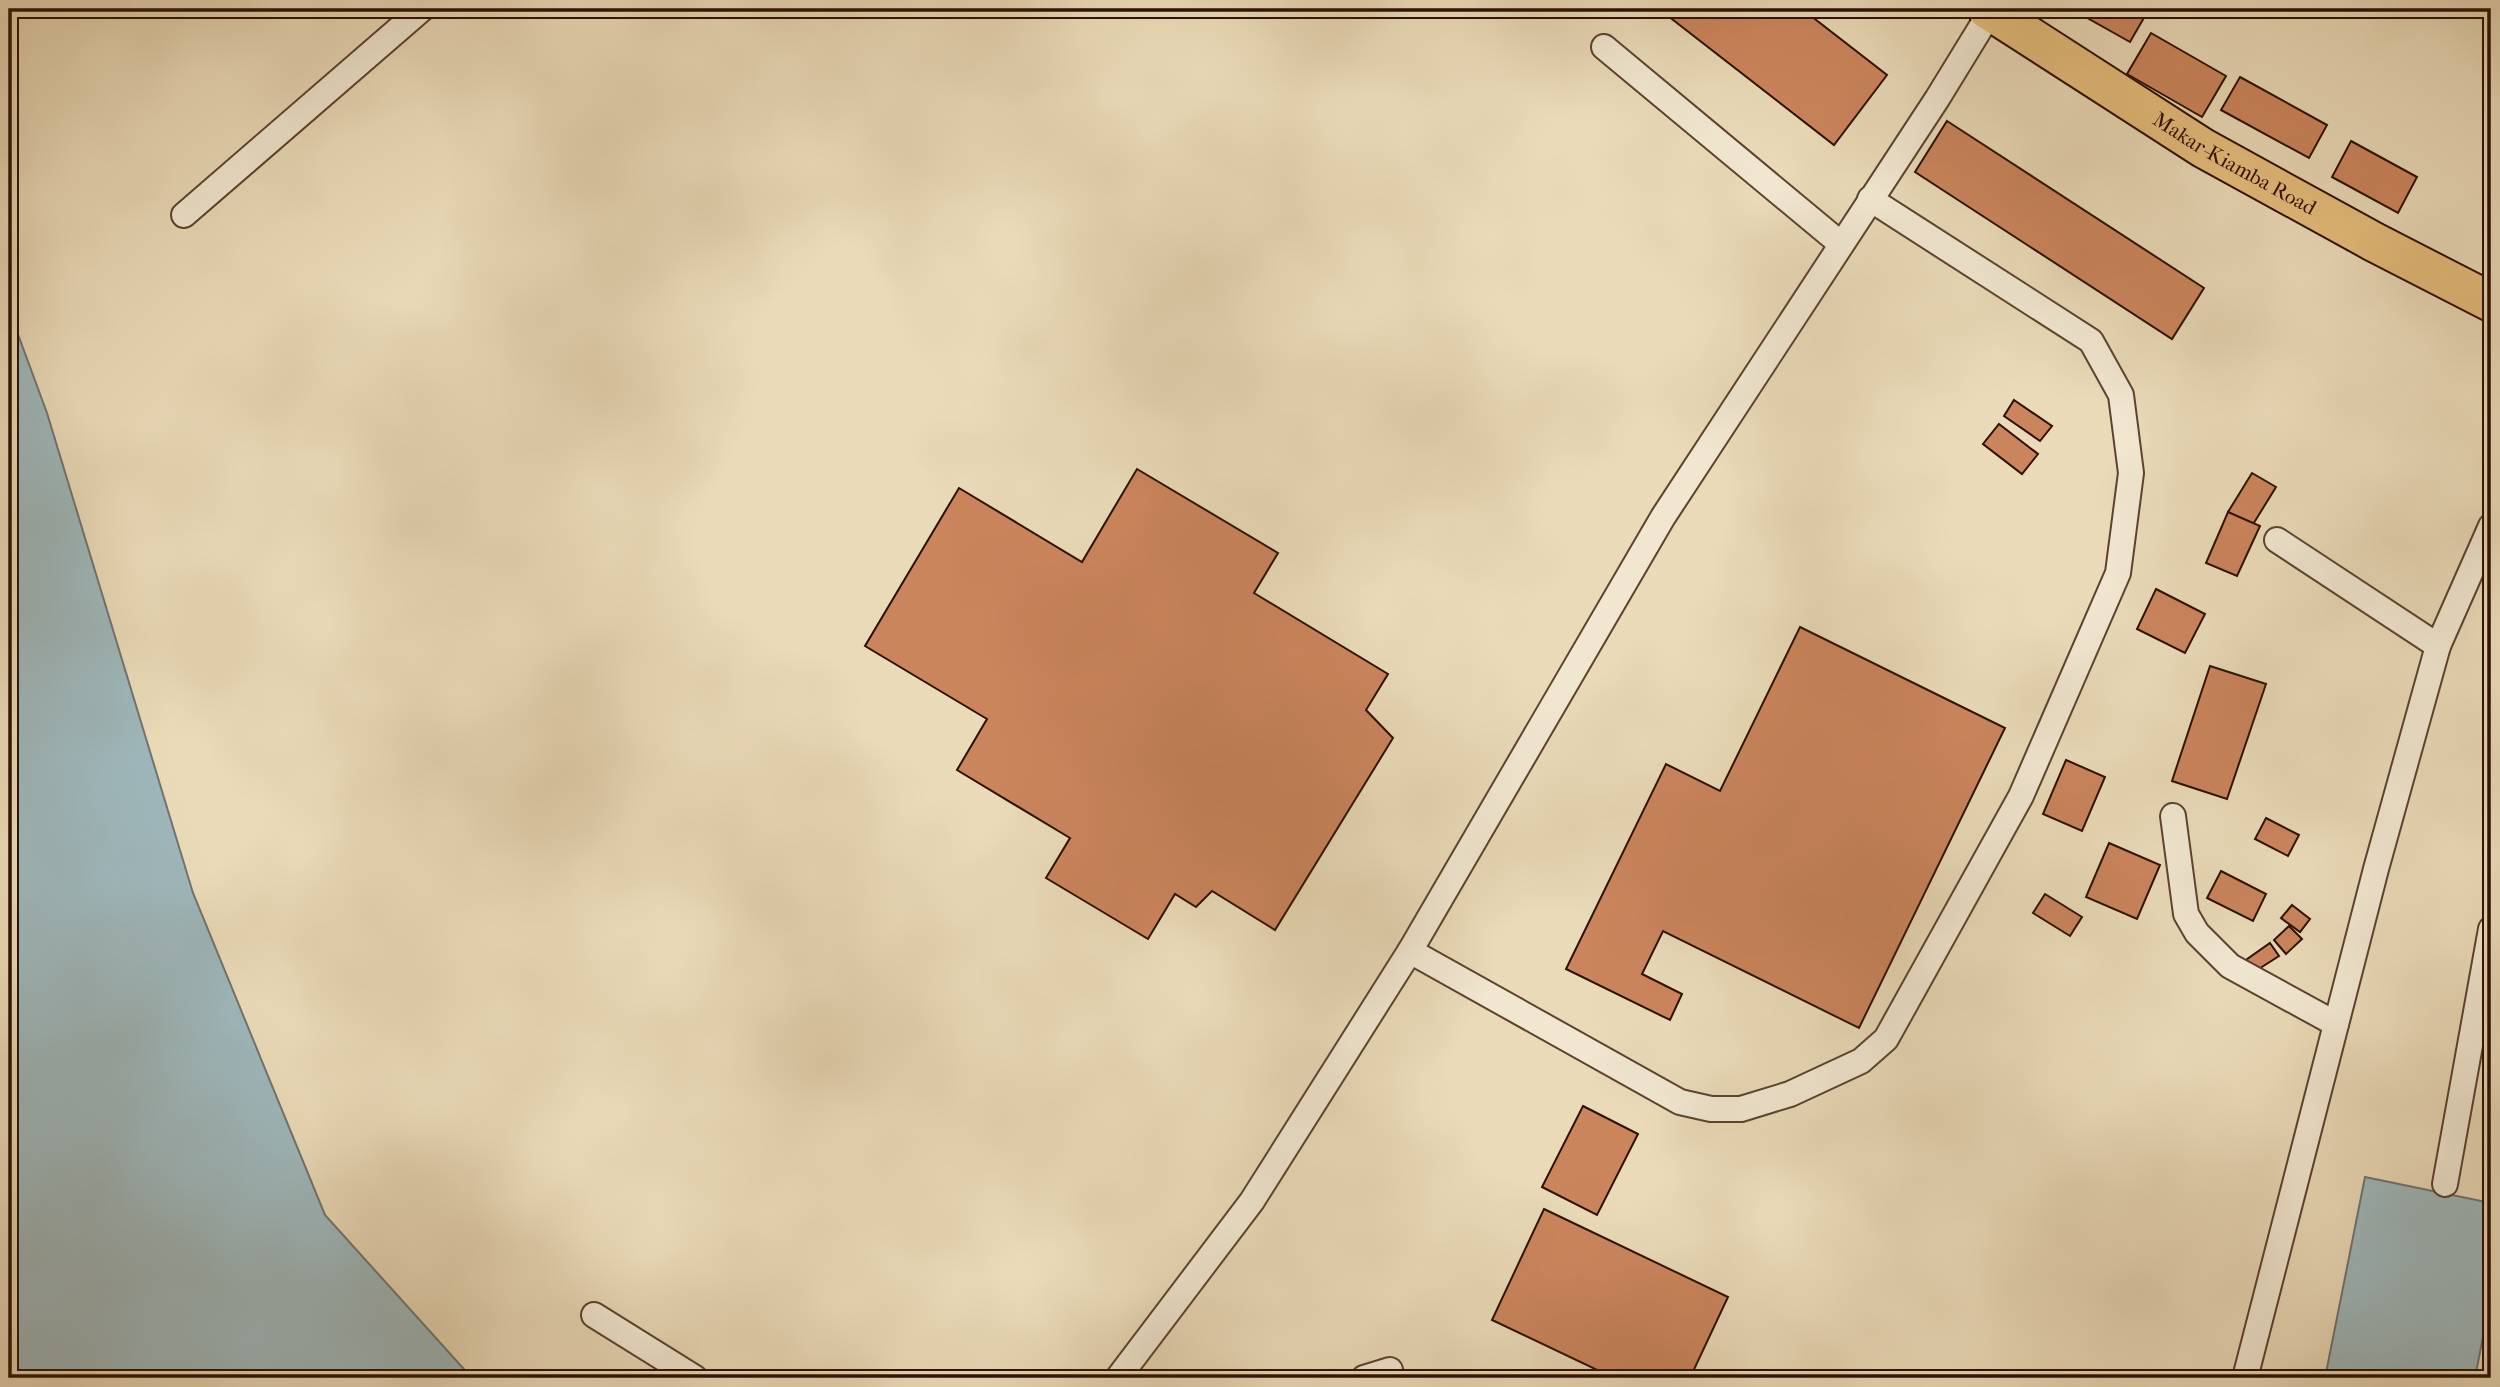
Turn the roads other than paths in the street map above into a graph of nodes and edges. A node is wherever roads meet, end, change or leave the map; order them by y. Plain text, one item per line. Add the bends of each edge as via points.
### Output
1 (422, 9) edge
2 (1989, 10) edge
3 (1604, 47) dead end
4 (1870, 199) junction
5 (184, 215) dead end
6 (1841, 244) junction
7 (2491, 302) edge
8 (2491, 526) edge
9 (2277, 540) dead end
10 (2438, 646) junction
11 (2174, 816) dead end
12 (2491, 929) edge
13 (1410, 951) junction
14 (2336, 1024) junction
15 (2445, 1184) dead end
16 (594, 1315) dead end
17 (1390, 1370) dead end
18 (695, 1378) edge
19 (1118, 1378) edge
20 (1364, 1378) edge
21 (2245, 1378) edge

1 - 5 lane
2 - 4 lane
2 - 7 main road, Makar-Kiamba Road via 2203,148
3 - 6 lane
4 - 6 lane
4 - 13 lane via 2091,341 2121,395 2131,473 2118,573 2021,796 1886,1039 1861,1061 1790,1094 1741,1110 1711,1109 1680,1102
6 - 13 lane via 1663,517
8 - 10 lane
9 - 10 lane
10 - 14 lane
11 - 14 lane via 2186,914 2197,933 2230,966
12 - 15 lane
13 - 19 lane via 1252,1201
14 - 21 lane
16 - 18 lane
17 - 20 lane

